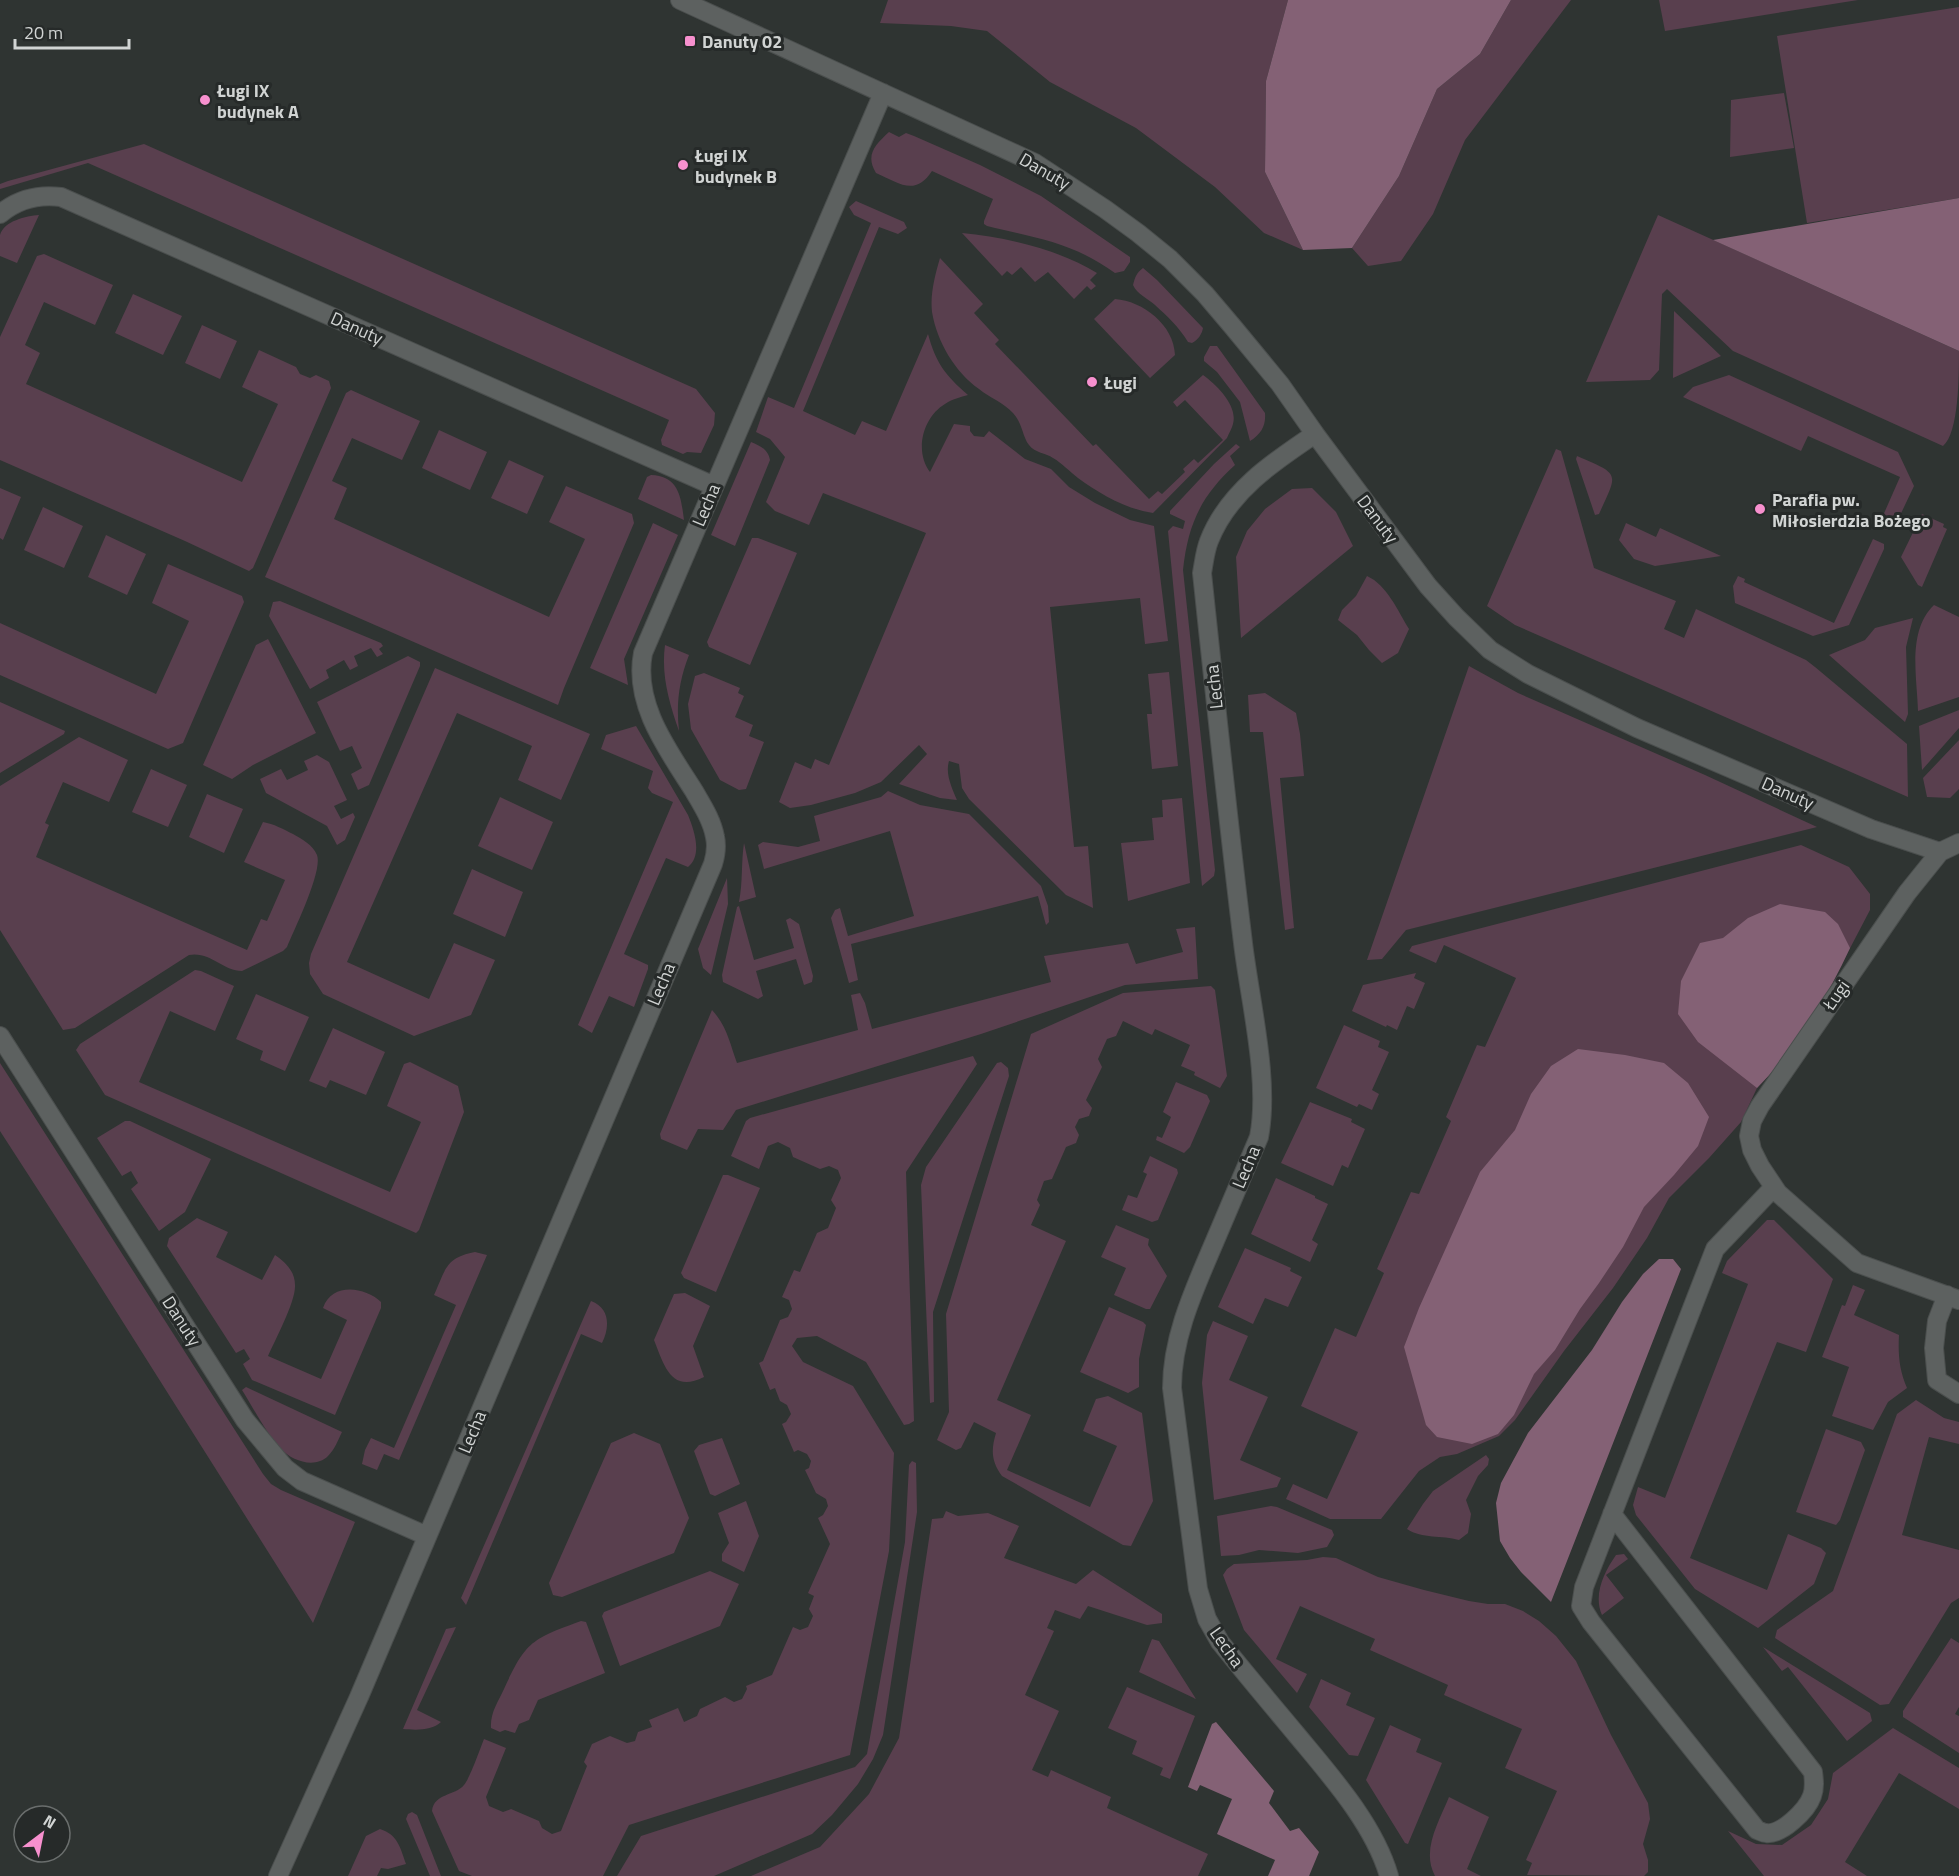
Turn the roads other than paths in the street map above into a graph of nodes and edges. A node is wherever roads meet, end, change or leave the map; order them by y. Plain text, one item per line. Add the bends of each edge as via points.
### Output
1 (680, 0) edge
2 (883, 93) junction
3 (0, 214) edge
4 (1314, 434) junction
5 (714, 486) junction
6 (1959, 843) edge
7 (1940, 852) junction
8 (0, 1036) edge
9 (1774, 1187) junction
10 (1953, 1298) edge
11 (1959, 1394) edge
12 (1612, 1514) junction
13 (427, 1536) junction
14 (278, 1876) edge
15 (1389, 1876) edge

1 - 2 street, Danuty
2 - 4 street, Danuty via 1035,163 1138,233 1205,294 1280,384
2 - 5 street, Lecha
3 - 5 street, Danuty via 35,197 62,197
4 - 7 street, Danuty via 1428,586 1490,650 1528,674 1637,728 1871,829
4 - 15 street, Lecha via 1246,485 1208,542 1202,573 1263,1116 1259,1137 1188,1307 1176,1343 1172,1388 1198,1589 1207,1619 1220,1642 1326,1769 1376,1846
5 - 13 street, Lecha via 640,666 644,698 658,734 712,825 716,837 713,864
6 - 7 street, Ługi
7 - 9 street, Ługi via 1907,893 1752,1121 1752,1150
8 - 13 street, Danuty via 245,1420 285,1468 302,1480
9 - 10 street, Ługi via 1857,1263
9 - 12 street via 1715,1249
10 - 11 street via 1937,1321 1936,1380
12 - 12 street via 1584,1587 1581,1606 1757,1830 1767,1834 1778,1831 1805,1808 1812,1796 1813,1772
13 - 14 street, Lecha

